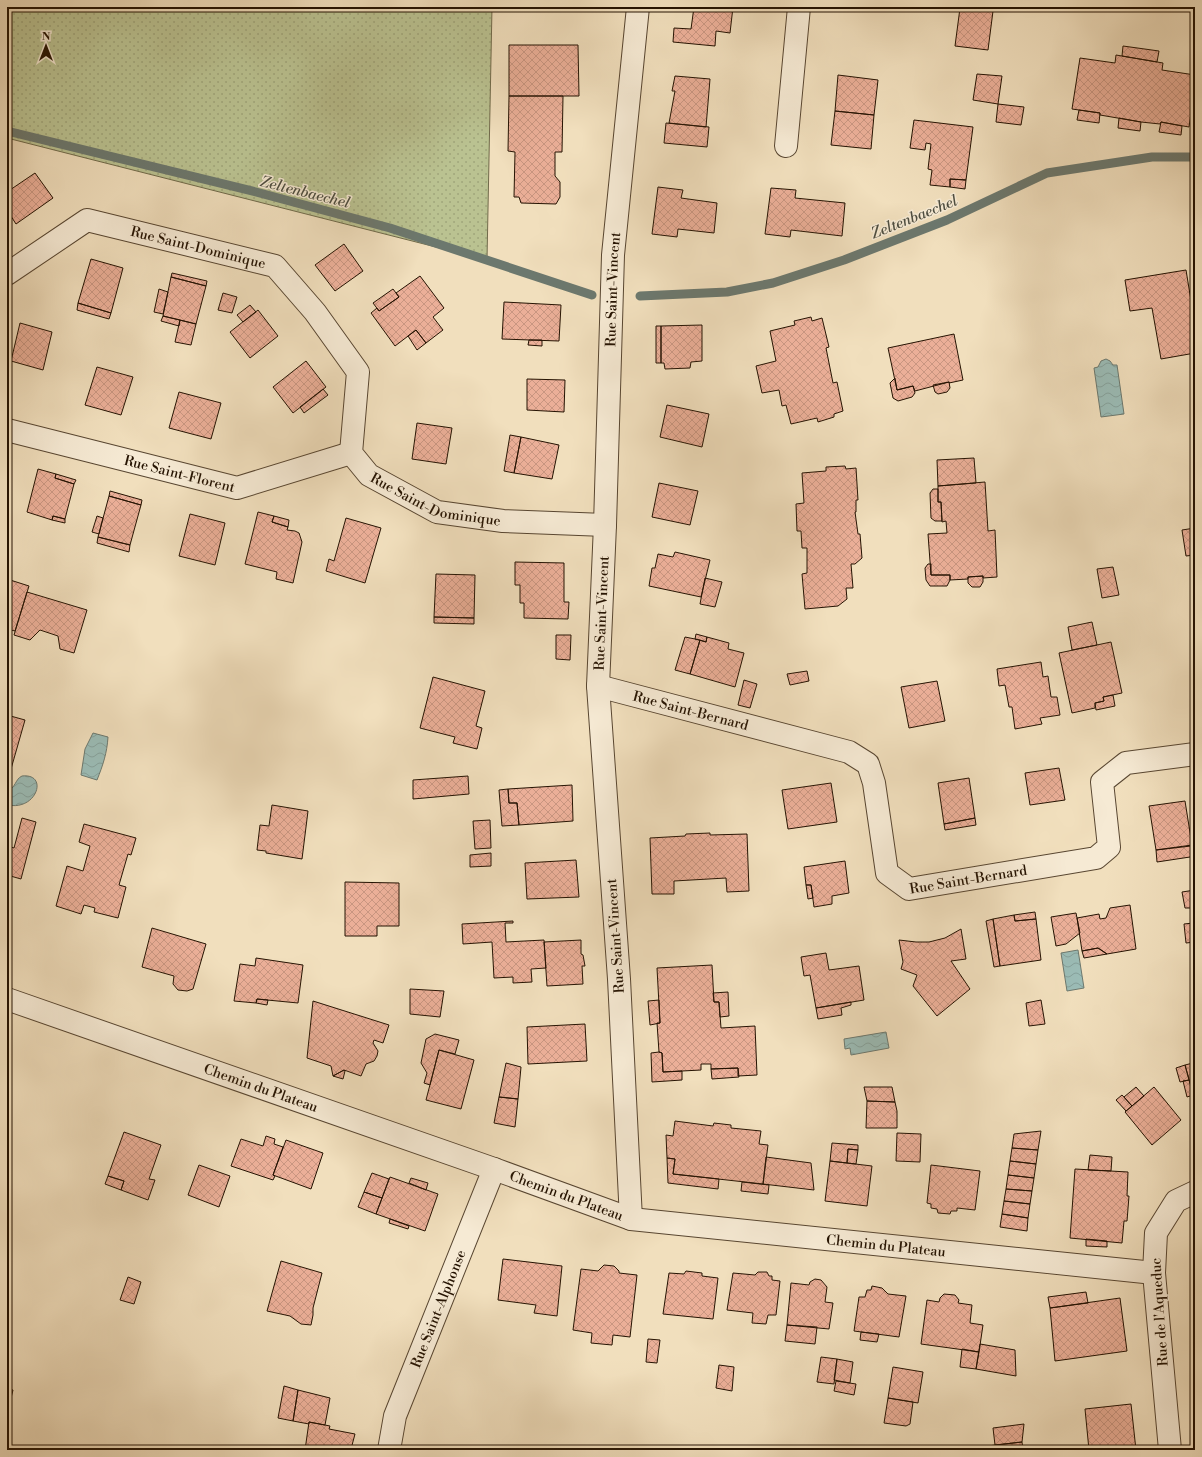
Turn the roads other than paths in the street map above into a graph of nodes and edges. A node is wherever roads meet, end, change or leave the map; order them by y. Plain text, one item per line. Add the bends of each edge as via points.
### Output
1 (638, 7) edge
2 (799, 7) edge
3 (786, 146) dead end
4 (7, 274) edge
5 (7, 430) edge
6 (350, 453) junction
7 (605, 525) junction
8 (598, 686) junction
9 (1195, 754) edge
10 (7, 999) edge
11 (494, 1169) junction
12 (1195, 1192) edge
13 (631, 1219) junction
14 (1154, 1274) junction
15 (389, 1450) edge
16 (1170, 1450) edge

1 - 7 street, Rue Saint-Vincent via 613,255
2 - 3 street
4 - 6 street, Rue Saint-Dominique via 87,220 275,266 315,312 358,372
5 - 6 street, Rue Saint-Florent via 237,488
6 - 7 street, Rue Saint-Dominique via 369,475 437,512 503,520
7 - 8 street, Rue Saint-Vincent
8 - 9 street, Rue Saint-Bernard via 849,752 868,764 874,783 887,872 909,889 1096,858 1109,847 1102,782 1126,763
8 - 13 street, Rue Saint-Vincent
10 - 11 street, Chemin du Plateau
11 - 13 street, Chemin du Plateau
11 - 15 street, Rue Saint-Alphonse via 395,1416
12 - 14 street, Rue de l'Aqueduc via 1176,1201 1156,1233
13 - 14 street, Chemin du Plateau
14 - 16 street, Rue de l'Aqueduc

